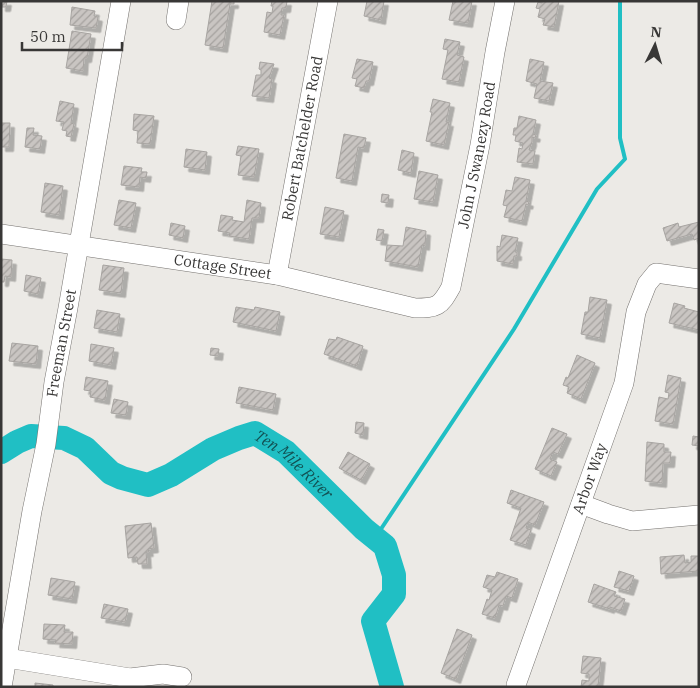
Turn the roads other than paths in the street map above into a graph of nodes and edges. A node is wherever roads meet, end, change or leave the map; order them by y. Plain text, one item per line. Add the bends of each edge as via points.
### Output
1 (121, 1) edge
2 (179, 1) edge
3 (328, 1) edge
4 (505, 1) edge
5 (176, 20) dead end
6 (1, 234) edge
7 (79, 246) junction
8 (277, 275) junction
9 (699, 278) edge
10 (440, 304) joint
11 (581, 504) junction
12 (699, 516) edge
13 (7, 658) junction
14 (182, 677) dead end
15 (516, 685) dead end
16 (2, 687) edge

1 - 7 street, Freeman Street
2 - 5 street
3 - 8 street, Robert Batchelder Road
4 - 10 street, John J Swanezy Road via 451,287
6 - 7 street, Cottage Street
7 - 8 street, Cottage Street
7 - 13 street, Freeman Street
8 - 10 street, Cottage Street via 415,308 432,308
9 - 11 street, Arbor Way via 656,273 647,284 636,312 624,382
11 - 12 street via 632,521
11 - 15 street, Arbor Way
13 - 14 street via 130,678 164,674
13 - 16 street, Freeman Street

